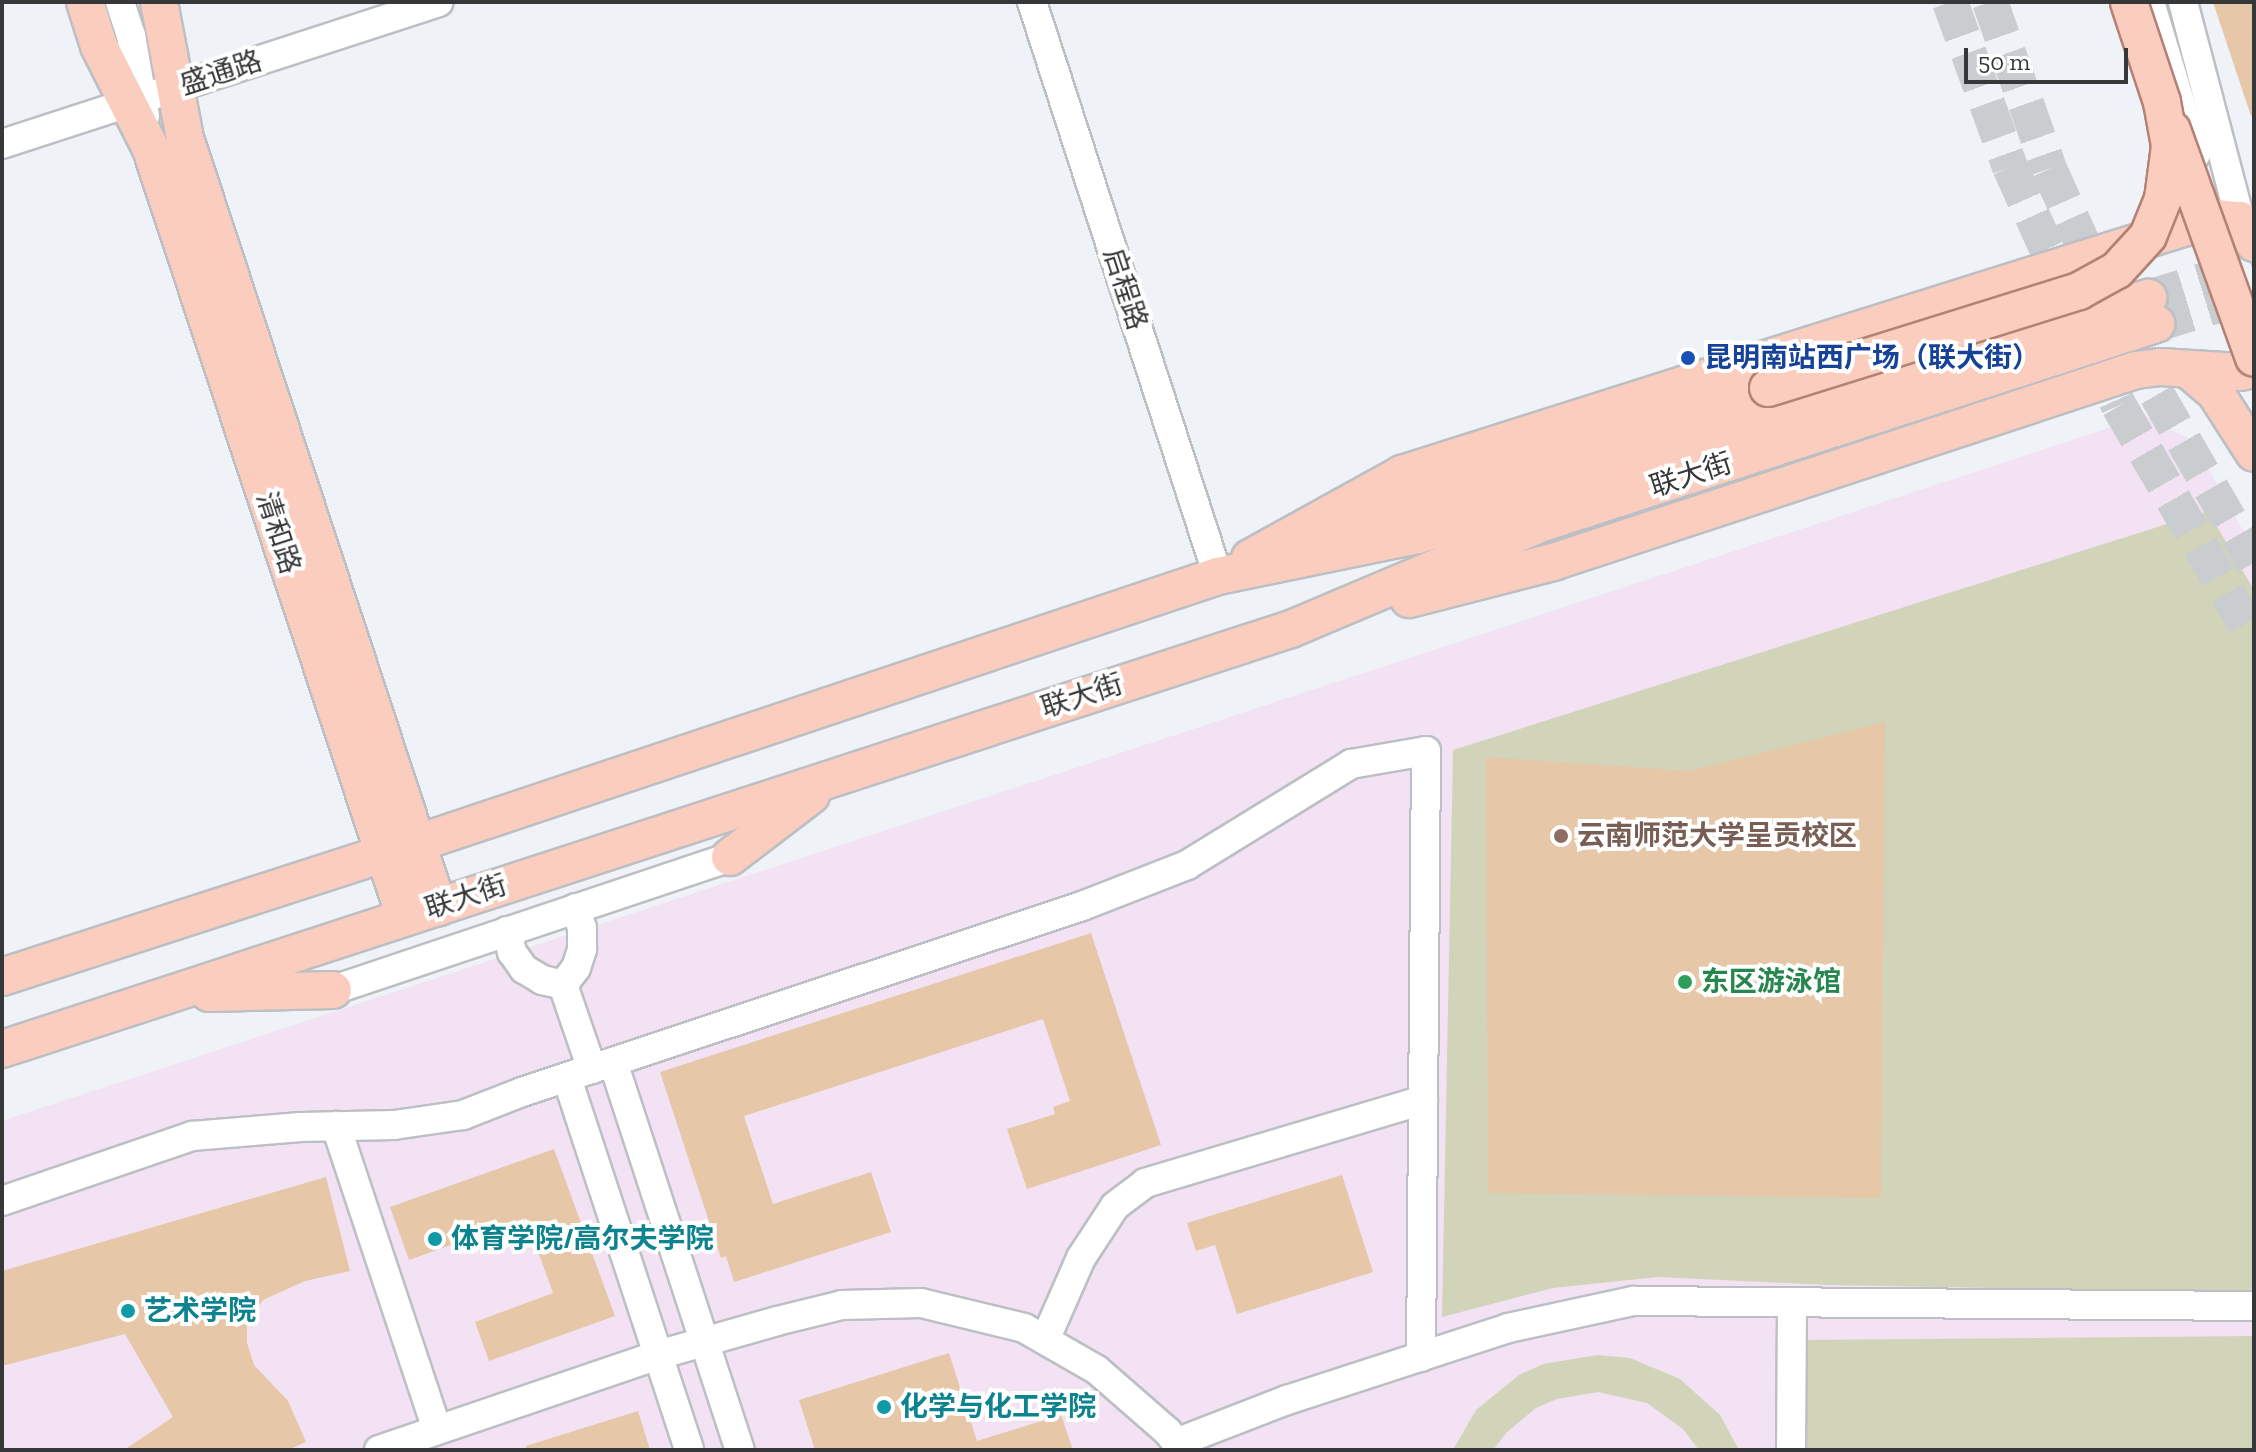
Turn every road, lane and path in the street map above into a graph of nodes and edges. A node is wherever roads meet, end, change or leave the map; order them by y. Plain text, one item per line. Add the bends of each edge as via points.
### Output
1 (85, 2) edge
2 (120, 2) edge
3 (159, 2) edge
4 (439, 2) edge
5 (1032, 2) edge
6 (2129, 2) edge
7 (2150, 2) edge
8 (2183, 2) edge
9 (152, 96) junction
10 (2162, 102) junction
11 (2, 144) edge
12 (168, 144) junction
13 (2187, 227) junction
14 (2247, 232) edge
15 (2254, 358) edge
16 (2254, 369) edge
17 (2191, 372) junction
18 (2254, 453) edge
19 (1218, 576) junction
20 (1291, 629) junction
21 (834, 777) junction
22 (400, 848) junction
23 (730, 857) joint
24 (575, 908) junction
25 (422, 912) junction
26 (507, 931) junction
27 (2, 977) edge
28 (563, 985) junction
29 (333, 990) joint
30 (171, 993) junction
31 (2, 1049) edge
32 (591, 1070) junction
33 (1423, 1100) junction
34 (336, 1126) junction
35 (2, 1201) edge
36 (1792, 1304) junction
37 (2254, 1306) edge
38 (1045, 1340) junction
39 (705, 1341) junction
40 (658, 1355) junction
41 (1421, 1357) junction
42 (437, 1430) junction
43 (1179, 1447) edge
44 (379, 1450) edge
45 (689, 1450) edge
46 (740, 1450) edge
47 (1791, 1450) edge

1 - 9 main road, 清和路 via 99,46
2 - 9 street, 清和路
3 - 9 main road, 清和路
4 - 9 street, 盛通路
5 - 19 street, 启程路
6 - 10 main road, bridge
7 - 13 street via 2198,161 2201,190
8 - 14 street
9 - 11 street, 盛通路
9 - 12 main road, 清和路
9 - 12 main road, 清和路
10 - 15 main road, bridge
10 - 19 main road, bridge via 2170,146 2163,199 2148,236 2117,270 2079,291 1410,502
12 - 22 main road, 清和路
13 - 14 main road via 2215,218
13 - 19 main road via 1402,474
16 - 17 main road
17 - 18 main road via 2215,392
17 - 20 main road via 2136,370 1553,562
19 - 20 main road, 联大街 via 1418,535 2152,311 1539,524
19 - 22 main road, 联大街
20 - 21 main road, 联大街
21 - 23 main road
21 - 25 main road, 联大街
22 - 25 main road, 清和路
22 - 27 main road, 联大街
23 - 24 street
24 - 26 street
24 - 28 street via 582,949
25 - 30 main road, 联大街
26 - 28 street via 512,952 524,969
26 - 29 street
28 - 32 street
29 - 30 main road
30 - 31 main road, 联大街
32 - 33 street via 1082,906 1187,865 1351,764 1426,751
32 - 34 street via 463,1115 394,1125
32 - 39 street
32 - 40 street
33 - 38 street via 1145,1183 1115,1206 1081,1258
33 - 41 street
34 - 35 street via 192,1136
34 - 42 street
36 - 37 street
36 - 41 street via 1633,1301 1508,1328
36 - 47 street
38 - 39 street via 1024,1328 921,1303 842,1305
38 - 43 street via 1097,1370
39 - 40 street
39 - 46 street
40 - 42 street
40 - 45 street
41 - 43 street via 1287,1400
42 - 44 street

